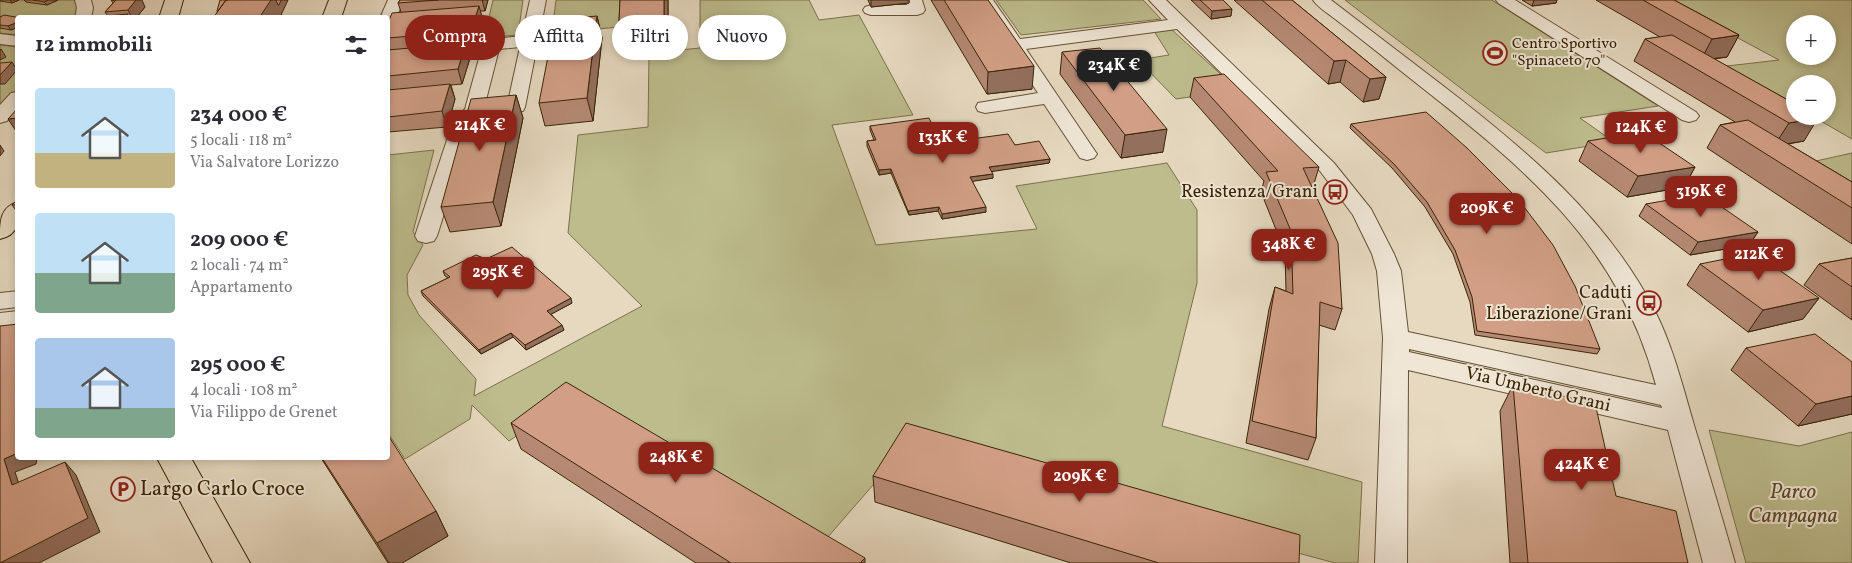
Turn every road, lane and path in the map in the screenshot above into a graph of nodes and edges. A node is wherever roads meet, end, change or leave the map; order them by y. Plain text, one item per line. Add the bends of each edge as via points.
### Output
1 (83, 0) edge
2 (174, 0) edge
3 (338, 0) edge
4 (396, 0) edge
5 (538, 0) edge
6 (914, 0) edge
7 (985, 0) edge
8 (1157, 0) edge
9 (1321, 0) edge
10 (1504, 0) edge
11 (871, 10) dead end
12 (84, 15) edge
13 (169, 15) edge
14 (332, 15) edge
15 (389, 15) edge
16 (535, 15) edge
17 (1180, 24) junction
18 (1149, 28) junction
19 (0, 39) edge
20 (15, 41) edge
21 (515, 42) edge
22 (1016, 45) junction
23 (1145, 45) dead end
24 (1048, 59) dead end
25 (526, 60) edge
26 (1026, 61) junction
27 (1050, 97) junction
28 (15, 100) edge
29 (984, 107) dead end
30 (474, 111) junction
31 (1689, 116) dead end
32 (0, 117) edge
33 (1087, 154) dead end
34 (15, 212) edge
35 (0, 230) edge
36 (426, 236) dead end
37 (15, 299) edge
38 (0, 301) edge
39 (15, 319) edge
40 (0, 321) edge
41 (1396, 348) junction
42 (1676, 410) junction
43 (175, 460) edge
44 (232, 563) edge
45 (1391, 563) edge
46 (1719, 563) edge

1 - 12 street
2 - 13 main road
3 - 14 main road
4 - 15 street
5 - 16 street
6 - 11 street via 917,10
7 - 22 street
8 - 17 street
9 - 42 street via 1503,142 1578,215 1604,248 1642,311
10 - 31 street
17 - 18 street
17 - 41 street via 1314,152 1363,214 1389,271
18 - 22 street
18 - 23 street
19 - 20 street
21 - 30 street via 492,44
22 - 26 street
24 - 26 street
25 - 30 street via 516,107
26 - 27 street
27 - 29 street
27 - 33 street
28 - 32 street
30 - 36 street via 463,122
34 - 35 main road
37 - 38 street
39 - 40 street
41 - 42 street, Via Umberto Grani
41 - 45 street
42 - 46 street
43 - 44 main road

